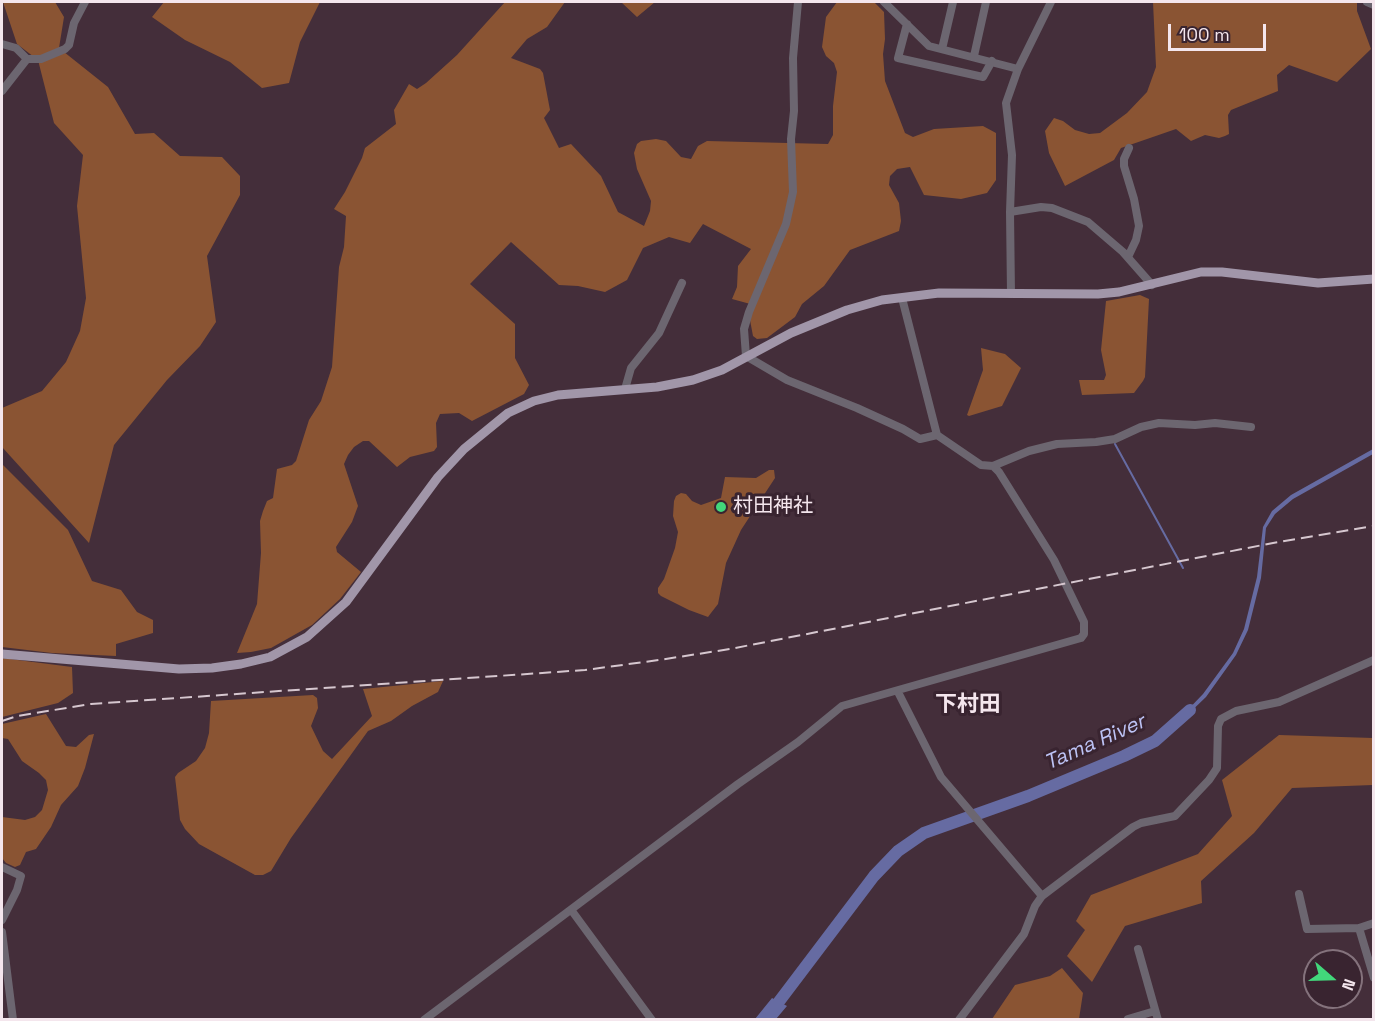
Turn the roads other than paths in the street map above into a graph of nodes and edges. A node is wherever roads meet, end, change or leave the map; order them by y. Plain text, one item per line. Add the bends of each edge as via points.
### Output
1 (85, 2) edge
2 (798, 2) edge
3 (884, 2) edge
4 (952, 2) edge
5 (986, 2) edge
6 (1051, 2) edge
7 (1366, 2) edge
8 (1374, 5) edge
9 (907, 24) junction
10 (2, 44) edge
11 (942, 49) junction
12 (974, 56) junction
13 (27, 59) junction
14 (992, 61) junction
15 (1018, 69) junction
16 (2, 91) edge
17 (1129, 148) dead end
18 (1010, 212) junction
19 (1128, 257) junction
20 (1374, 279) edge
21 (682, 283) dead end
22 (1152, 285) junction
23 (1011, 294) junction
24 (902, 298) junction
25 (746, 356) junction
26 (625, 389) junction
27 (1251, 427) dead end
28 (937, 435) junction
29 (993, 466) junction
30 (2, 654) edge
31 (1374, 660) edge
32 (898, 692) junction
33 (2, 867) edge
34 (1299, 894) dead end
35 (1042, 896) junction
36 (572, 910) junction
37 (2, 920) edge
38 (1374, 923) edge
39 (1359, 928) junction
40 (2, 932) edge
41 (1138, 949) dead end
42 (5, 975) edge
43 (1374, 978) edge
44 (1157, 1015) edge
45 (1128, 1018) edge
46 (13, 1020) edge
47 (424, 1020) edge
48 (652, 1020) edge
49 (959, 1020) edge

1 - 13 street via 69,45 41,59
2 - 25 street via 791,139 793,192 786,224 744,328
3 - 9 street
4 - 11 street
5 - 12 street
6 - 15 street
7 - 8 street
9 - 11 street via 929,46
9 - 14 street via 898,58 983,77
10 - 13 street via 16,48
11 - 12 street
12 - 14 street
13 - 16 street
14 - 15 street
15 - 18 street via 1006,103 1012,155
17 - 19 street via 1124,166 1139,226
18 - 19 street via 1041,207 1060,211 1088,222
18 - 23 street
19 - 22 street
20 - 22 main road via 1318,283 1201,272
21 - 26 street via 659,333 631,368
22 - 23 main road via 1098,294
23 - 24 main road via 939,293
24 - 25 main road via 882,300 819,320
24 - 28 street
25 - 26 main road via 722,370 678,384
25 - 28 street via 787,380 857,408 920,440
26 - 30 main road via 534,401 486,429 438,477 346,602 307,637 270,657 231,666 179,669
27 - 29 street via 1159,423 1115,438 1029,451
28 - 29 street via 981,465
29 - 32 street via 1054,560 1084,622 1084,634
31 - 35 street via 1279,702 1227,714 1218,726 1215,774 1175,816 1133,827
32 - 35 street via 941,777
32 - 36 street via 842,706
33 - 37 street via 21,876
34 - 39 street via 1307,929
35 - 49 street via 1024,934
36 - 47 street
36 - 48 street
38 - 39 street
39 - 43 street
40 - 42 street
41 - 44 street
42 - 46 street
44 - 45 street

